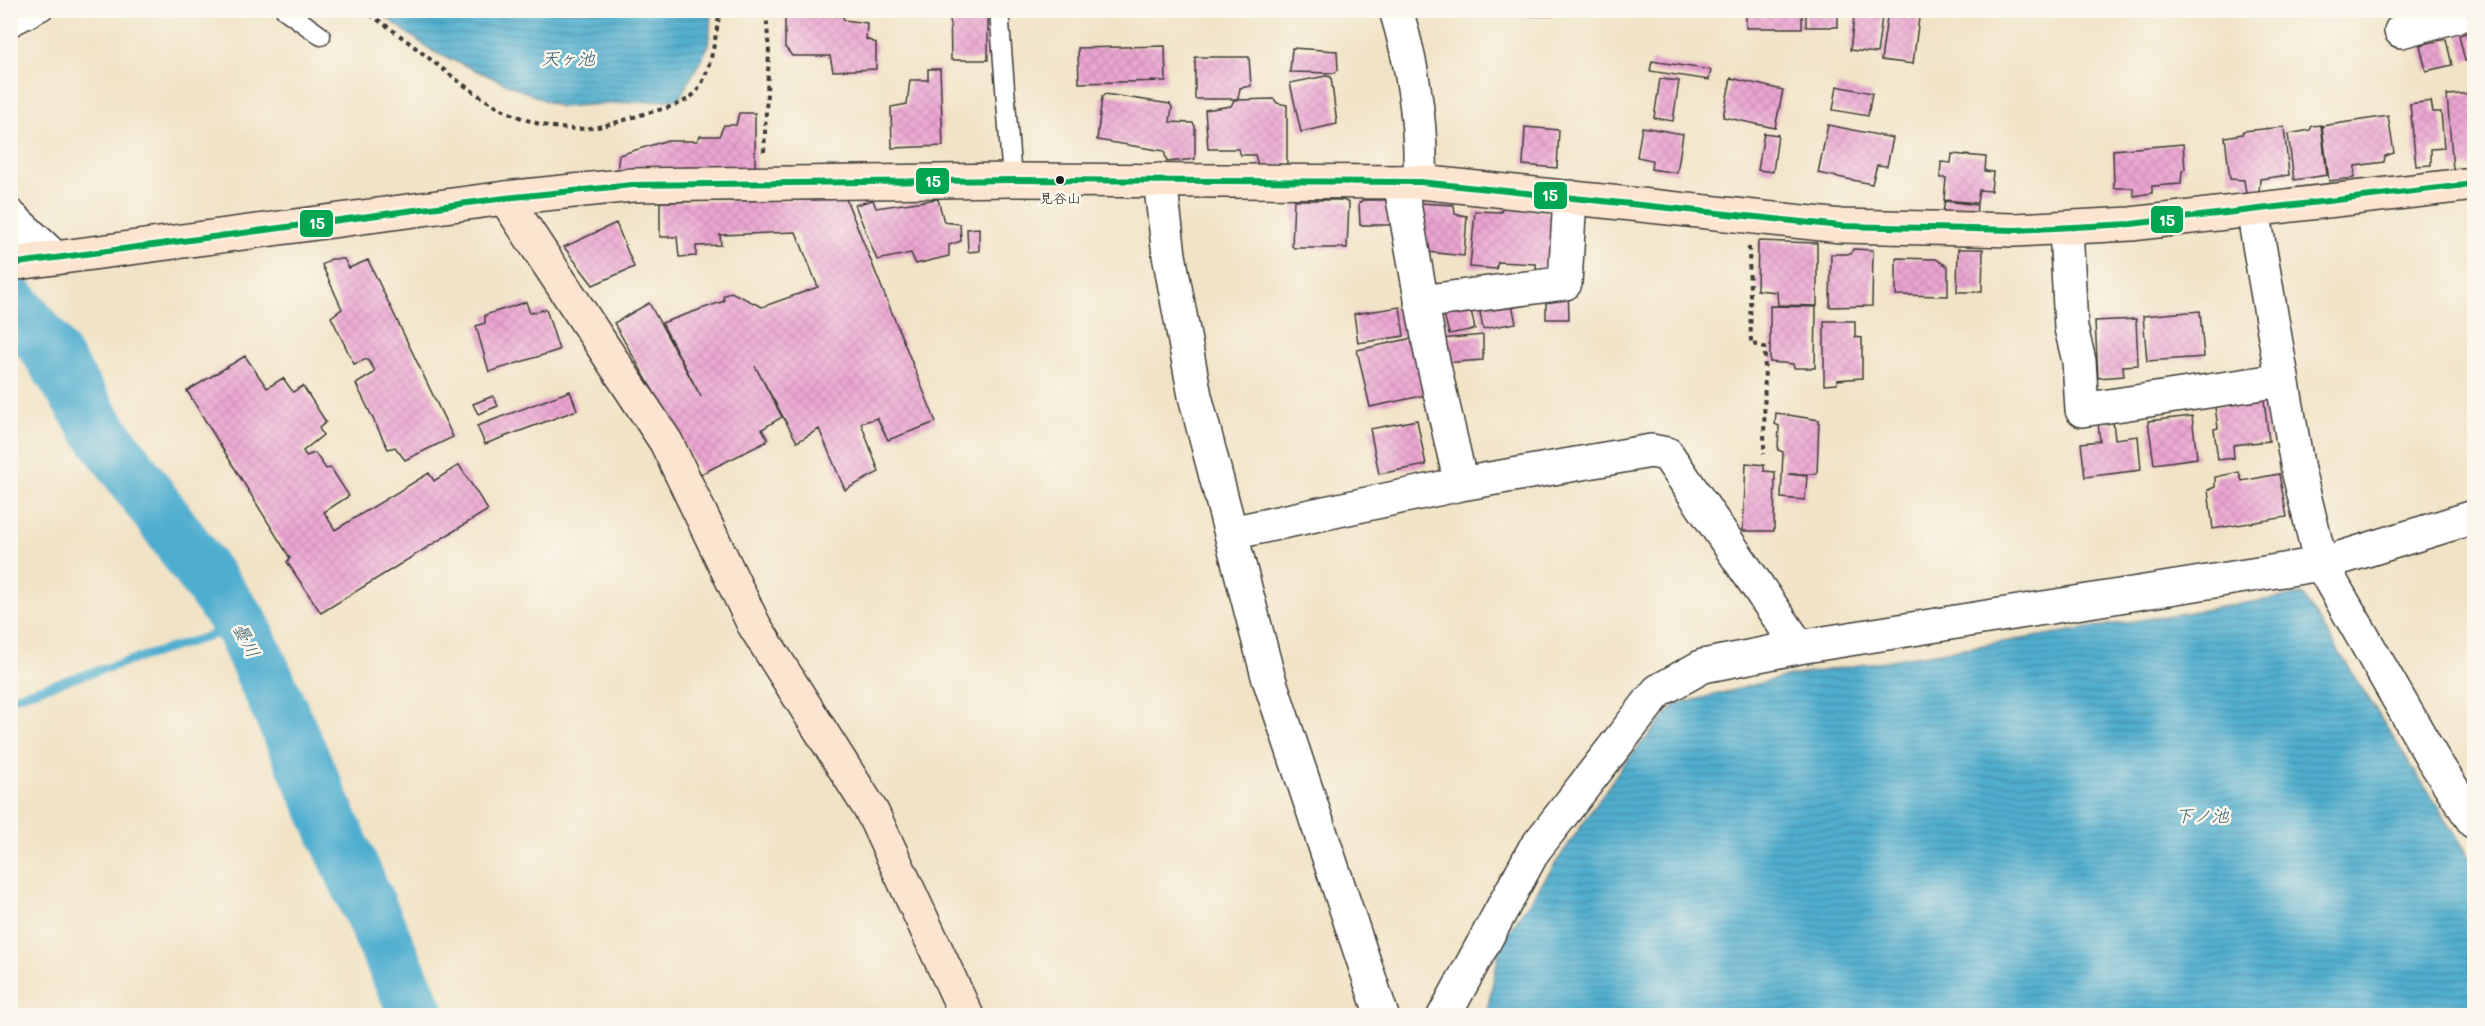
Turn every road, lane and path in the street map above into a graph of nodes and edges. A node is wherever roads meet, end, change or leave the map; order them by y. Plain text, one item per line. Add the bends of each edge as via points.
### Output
1 (44, 10) edge
2 (285, 10) edge
3 (362, 10) edge
4 (720, 10) edge
5 (766, 10) edge
6 (999, 10) edge
7 (1396, 10) edge
8 (2475, 11) edge
9 (10, 28) edge
10 (2401, 31) dead end
11 (321, 36) dead end
12 (1012, 180) junction
13 (1160, 180) junction
14 (763, 182) junction
15 (1410, 182) junction
16 (2475, 184) edge
17 (1570, 197) junction
18 (505, 198) junction
19 (2253, 210) junction
20 (10, 216) edge
21 (1749, 216) junction
22 (2066, 228) junction
23 (54, 257) junction
24 (10, 264) edge
25 (1421, 302) junction
26 (2282, 380) junction
27 (1764, 454) dead end
28 (1461, 484) junction
29 (2475, 517) edge
30 (1231, 533) junction
31 (2321, 564) junction
32 (1799, 647) junction
33 (2475, 822) edge
34 (967, 1016) edge
35 (1382, 1016) edge
36 (1444, 1016) edge

1 - 9 lane
2 - 11 lane
3 - 4 path via 499,110 551,127 580,130 628,119 695,94 705,74
5 - 14 path via 769,61
6 - 12 lane
7 - 15 street via 1411,58 1421,155
8 - 10 street
12 - 13 main road
12 - 14 main road
13 - 15 main road
13 - 30 street via 1169,255 1195,396
14 - 18 main road via 632,185
15 - 17 main road
15 - 25 street
16 - 19 main road
17 - 21 main road
17 - 25 street via 1565,283
18 - 23 main road
18 - 34 main road via 666,441 754,625 872,812
19 - 22 main road
19 - 26 street
20 - 23 street
21 - 22 main road via 1841,226
21 - 27 path via 1751,343 1765,348
22 - 26 street via 2082,410
23 - 24 main road
25 - 28 street
26 - 31 street via 2298,470
28 - 30 street
28 - 32 street via 1651,451 1667,454
29 - 31 street
30 - 35 street via 1268,676
31 - 32 street
31 - 33 street via 2433,759
32 - 36 street via 1703,666 1658,691 1534,850

